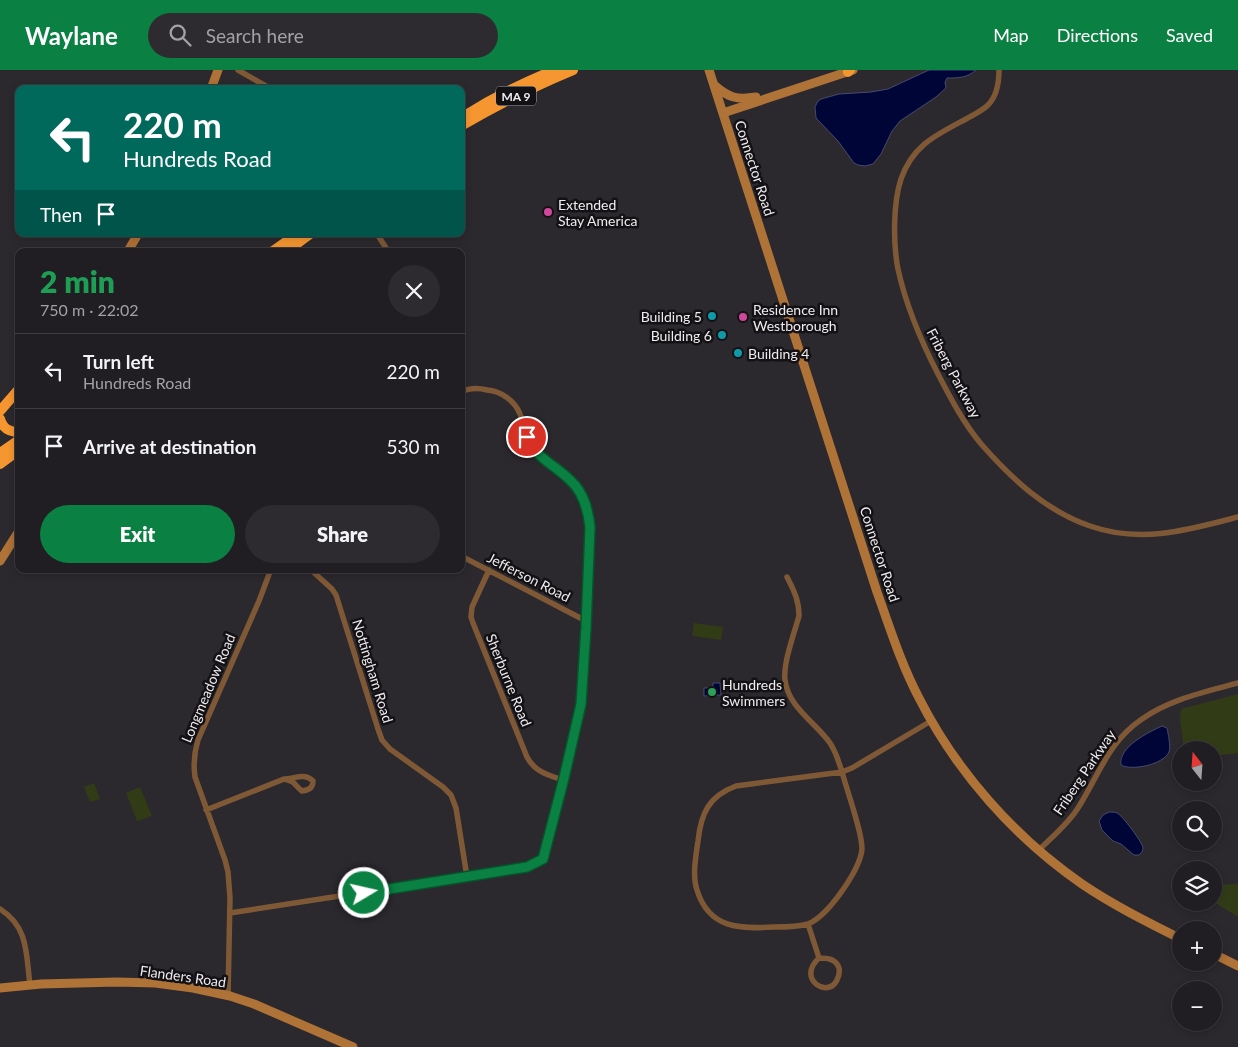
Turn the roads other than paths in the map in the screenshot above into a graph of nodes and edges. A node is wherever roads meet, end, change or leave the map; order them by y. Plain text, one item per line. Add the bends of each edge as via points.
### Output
1 (218, 70) edge
2 (238, 70) edge
3 (555, 70) edge
4 (573, 70) edge
5 (709, 70) edge
6 (999, 70) edge
7 (851, 71) edge
8 (212, 85) edge
9 (264, 85) edge
10 (714, 85) junction
11 (779, 94) junction
12 (723, 113) junction
13 (465, 115) edge
14 (465, 124) edge
15 (136, 237) edge
16 (293, 237) edge
17 (306, 237) edge
18 (379, 237) edge
19 (130, 248) edge
20 (277, 248) edge
21 (291, 248) edge
22 (386, 248) edge
23 (465, 390) edge
24 (15, 394) edge
25 (0, 411) edge
26 (0, 419) edge
27 (15, 432) edge
28 (15, 443) edge
29 (0, 453) edge
30 (15, 453) edge
31 (0, 464) edge
32 (1238, 517) edge
33 (15, 537) edge
34 (465, 558) edge
35 (0, 561) edge
36 (489, 570) junction
37 (270, 573) edge
38 (314, 573) edge
39 (787, 577) dead end
40 (586, 620) junction
41 (1238, 683) edge
42 (931, 721) junction
43 (842, 772) junction
44 (284, 779) junction
45 (563, 780) junction
46 (206, 810) junction
47 (1039, 850) junction
48 (467, 877) junction
49 (0, 909) edge
50 (230, 913) junction
51 (808, 924) junction
52 (1172, 934) edge
53 (820, 958) junction
54 (1222, 958) edge
55 (1238, 966) edge
56 (30, 985) junction
57 (0, 988) edge
58 (228, 996) junction
59 (353, 1047) edge

1 - 8 street
2 - 9 street
3 - 13 highway, MA 9 via 489,100
4 - 14 highway, MA 9
5 - 10 street, Connector Road
6 - 32 street, Friberg Parkway via 997,88 988,105 934,136 914,154 901,180 895,208 896,256 905,295 950,397 982,444 1014,478 1044,503 1076,521 1107,531 1154,534 1191,530
7 - 11 street
10 - 11 street via 731,97 742,99
10 - 12 street, Connector Road
11 - 12 street
12 - 42 street, Connector Road via 894,640
15 - 19 street
16 - 20 highway
17 - 21 highway
18 - 22 street
23 - 40 street via 491,390 512,402 520,413 533,448 579,491 590,527
24 - 25 highway
26 - 27 highway via 6,429
28 - 29 highway
30 - 31 highway
33 - 35 street
34 - 36 street, Jefferson Road
36 - 40 street, Jefferson Road
36 - 45 street, Sherburne Road via 472,607 473,623 527,757 535,768
37 - 46 street, Longmeadow Road via 194,752 194,777
38 - 48 street, Nottingham Road via 336,595 382,740 451,795
39 - 43 street via 798,598 799,616 785,671 786,686 795,704 831,745
40 - 45 street via 581,704
41 - 47 street, Friberg Parkway via 1171,702 1133,726 1110,752 1076,811
42 - 43 street
42 - 47 street, Connector Road via 974,783
43 - 51 street via 860,836 860,858 828,910
43 - 51 street via 732,788 717,795 709,805 698,836 696,889 717,919 742,928
44 - 44 street via 292,781 302,791 313,786 310,777 303,775
44 - 46 street
45 - 48 street via 543,859 527,867
46 - 50 street, Longmeadow Road via 226,860
47 - 52 street, Connector Road via 1100,895
48 - 50 street
49 - 56 street via 21,931
50 - 58 street, Longmeadow Road
51 - 53 street
53 - 53 street via 811,972 815,983 824,988 836,983 839,972 835,962
54 - 55 street
56 - 57 street, Flanders Road
56 - 58 street, Flanders Road via 146,983
58 - 59 street, Flanders Road via 266,1008

